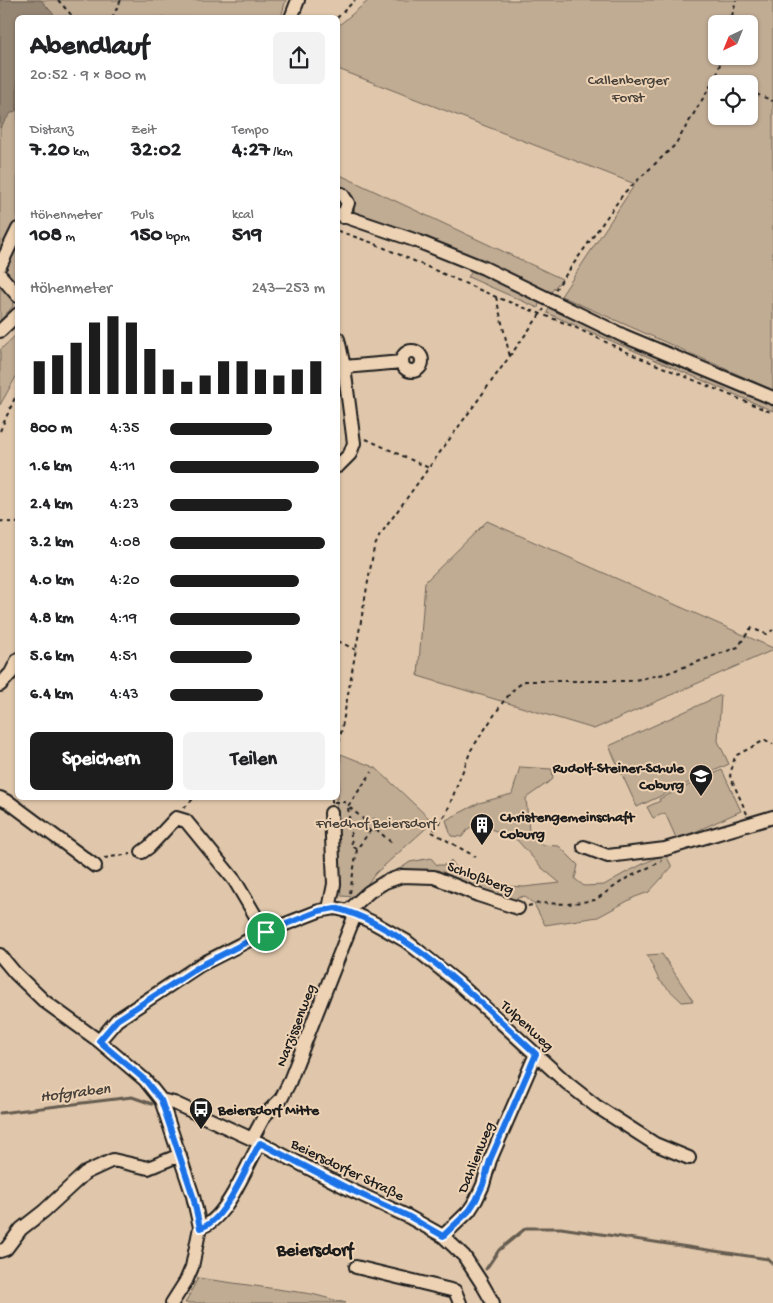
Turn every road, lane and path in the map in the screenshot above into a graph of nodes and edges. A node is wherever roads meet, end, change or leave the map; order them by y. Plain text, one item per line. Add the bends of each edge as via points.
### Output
1 (58, 0) edge
2 (121, 0) edge
3 (298, 0) edge
4 (355, 0) edge
5 (736, 0) edge
6 (71, 15) edge
7 (114, 15) edge
8 (292, 15) edge
9 (340, 15) edge
10 (732, 15) edge
11 (720, 65) edge
12 (717, 75) edge
13 (708, 90) edge
14 (758, 95) edge
15 (773, 101) edge
16 (340, 194) edge
17 (340, 216) edge
18 (340, 232) edge
19 (15, 235) edge
20 (0, 266) edge
21 (0, 275) edge
22 (15, 292) edge
23 (496, 296) junction
24 (550, 298) junction
25 (541, 314) junction
26 (15, 317) edge
27 (0, 330) edge
28 (340, 348) edge
29 (510, 357) junction
30 (402, 362) dead end
31 (344, 367) junction
32 (15, 398) edge
33 (773, 398) edge
34 (773, 413) edge
35 (0, 431) edge
36 (354, 433) junction
37 (340, 464) edge
38 (430, 468) junction
39 (0, 521) edge
40 (15, 523) edge
41 (773, 630) edge
42 (340, 642) edge
43 (356, 650) junction
44 (15, 665) edge
45 (0, 685) edge
46 (340, 739) edge
47 (773, 744) edge
48 (372, 772) dead end
49 (0, 798) edge
50 (348, 806) junction
51 (332, 808) joint
52 (773, 817) edge
53 (752, 823) junction
54 (369, 824) junction
55 (376, 829) junction
56 (370, 831) junction
57 (392, 843) dead end
58 (584, 847) dead end
59 (357, 849) junction
60 (142, 852) joint
61 (476, 857) dead end
62 (669, 858) dead end
63 (95, 866) joint
64 (518, 908) joint
65 (329, 909) junction
66 (351, 913) junction
67 (266, 932) junction
68 (0, 955) edge
69 (99, 1041) junction
70 (536, 1054) junction
71 (161, 1100) junction
72 (256, 1141) junction
73 (180, 1155) junction
74 (689, 1158) dead end
75 (200, 1228) junction
76 (443, 1236) junction
77 (0, 1251) edge
78 (356, 1267) dead end
79 (172, 1303) edge
80 (460, 1303) edge
81 (493, 1303) edge

1 - 6 path
2 - 7 path
3 - 8 street
4 - 9 path
5 - 10 path
11 - 12 path
13 - 24 path via 675,145 624,193
14 - 15 path
16 - 17 street via 348,203
17 - 24 street via 417,241
18 - 23 path
19 - 20 street
21 - 22 street
23 - 25 path
23 - 29 path
24 - 25 path
24 - 33 street via 624,336
25 - 29 path
25 - 34 path
26 - 27 street
28 - 31 street
29 - 38 path
30 - 31 street
31 - 36 street
32 - 35 path
36 - 37 street via 350,454
36 - 38 path
38 - 43 path via 380,535 374,548
39 - 40 path
41 - 61 path via 766,634 752,628 738,647 665,674 629,681 526,682 515,688 471,750 446,814 433,831
42 - 43 path
43 - 46 path
44 - 45 street
47 - 53 path via 765,740 735,756 730,776
48 - 50 path
49 - 63 street
50 - 51 path via 344,802
50 - 54 path
50 - 59 path via 352,846
51 - 65 street via 334,884
52 - 53 street
53 - 58 street via 665,849 608,856
54 - 55 path via 374,819 380,825
54 - 56 path via 365,827
55 - 56 path via 373,833
55 - 57 path
56 - 59 path
59 - 66 path
60 - 63 path via 102,859
60 - 67 street via 176,818 186,821 235,882
62 - 64 path, Schloßberg via 627,878 595,900 568,904 540,903
64 - 66 street, Schloßberg via 434,877 402,876 369,892
65 - 66 street
65 - 67 street
66 - 70 street, Tulpenweg via 406,941 457,982
66 - 72 street, Narzissenweg via 289,1083 282,1099 265,1115
67 - 69 street via 192,971 117,1020
68 - 69 street via 44,1001
69 - 71 street via 145,1080
70 - 74 street, Tulpenweg via 596,1106 654,1144
70 - 76 street, Dahlienweg via 476,1200
71 - 72 street, Beiersdorfer Straße
71 - 73 street
72 - 75 street, Narzissenweg via 224,1211
72 - 76 street, Beiersdorfer Straße
73 - 75 street
73 - 77 street via 148,1168 113,1160 85,1173 21,1229 6,1249
75 - 79 street via 192,1266
76 - 81 street, Beiersdorfer Straße via 464,1256
78 - 80 street via 455,1291

